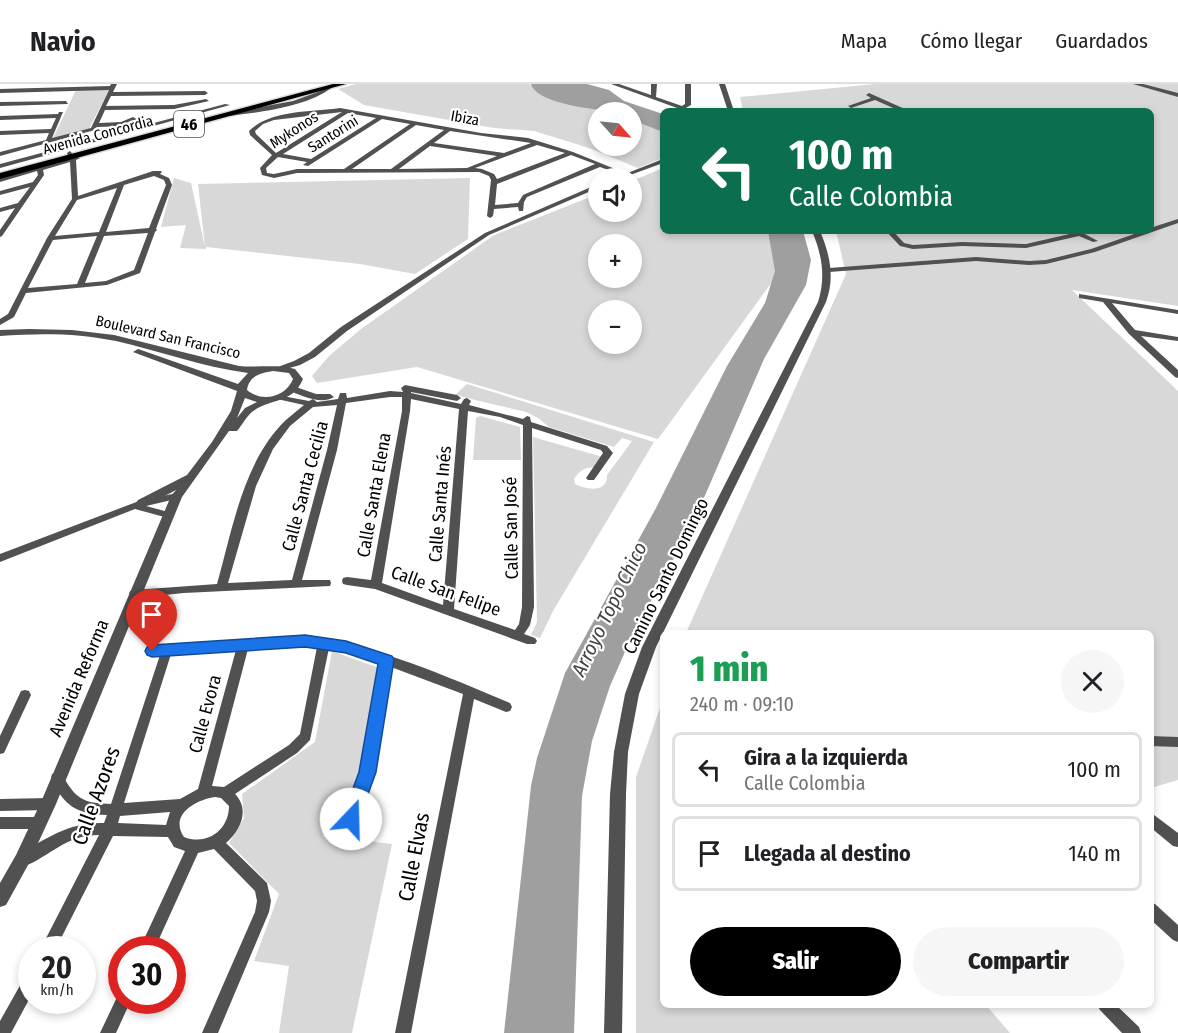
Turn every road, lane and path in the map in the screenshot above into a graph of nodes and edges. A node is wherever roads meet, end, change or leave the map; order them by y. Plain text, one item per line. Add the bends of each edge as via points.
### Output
1 (201, 84) edge
2 (342, 84) edge
3 (654, 84) edge
4 (688, 84) edge
5 (722, 84) edge
6 (1136, 84) edge
7 (1146, 84) edge
8 (618, 85) edge
9 (74, 88) junction
10 (324, 88) edge
11 (111, 89) edge
12 (0, 91) edge
13 (205, 93) junction
14 (1178, 94) edge
15 (868, 95) dead end
16 (653, 98) junction
17 (875, 98) junction
18 (296, 100) junction
19 (844, 102) dead end
20 (66, 103) junction
21 (0, 104) edge
22 (227, 105) dead end
23 (851, 105) junction
24 (322, 106) junction
25 (306, 107) junction
26 (102, 108) junction
27 (729, 108) edge
28 (857, 108) edge
29 (898, 108) edge
30 (346, 111) junction
31 (198, 112) junction
32 (221, 113) junction
33 (311, 114) junction
34 (59, 116) junction
35 (382, 117) junction
36 (0, 118) edge
37 (130, 123) junction
38 (160, 123) junction
39 (415, 123) junction
40 (94, 125) junction
41 (449, 129) junction
42 (52, 131) junction
43 (0, 133) edge
44 (48, 141) junction
45 (537, 142) junction
46 (428, 144) junction
47 (21, 148) junction
48 (0, 149) edge
49 (571, 153) junction
50 (0, 154) edge
51 (68, 154) junction
52 (277, 155) junction
53 (505, 155) junction
54 (312, 161) junction
55 (660, 162) edge
56 (601, 164) junction
57 (33, 167) junction
58 (610, 168) edge
59 (468, 169) junction
60 (642, 169) edge
61 (346, 170) junction
62 (393, 170) junction
63 (162, 171) dead end
64 (297, 171) junction
65 (153, 173) junction
66 (0, 175) edge
67 (122, 183) junction
68 (493, 183) junction
69 (31, 185) junction
70 (588, 190) edge
71 (0, 193) edge
72 (75, 199) junction
73 (19, 205) junction
74 (492, 207) junction
75 (0, 210) edge
76 (490, 216) dead end
77 (1178, 221) edge
78 (2, 228) edge
79 (1154, 229) edge
80 (154, 230) junction
81 (817, 234) edge
82 (892, 234) edge
83 (1073, 234) edge
84 (1079, 234) edge
85 (1141, 234) edge
86 (0, 235) edge
87 (102, 235) junction
88 (50, 238) junction
89 (1095, 242) dead end
90 (828, 270) junction
91 (80, 286) junction
92 (23, 291) junction
93 (1082, 296) dead end
94 (1106, 301) junction
95 (1178, 312) edge
96 (11, 315) junction
97 (0, 323) edge
98 (1132, 332) junction
99 (3, 335) edge
100 (1178, 339) edge
101 (312, 355) junction
102 (1167, 365) junction
103 (1178, 367) edge
104 (279, 368) junction
105 (257, 371) junction
106 (1178, 375) edge
107 (298, 379) junction
108 (242, 389) junction
109 (293, 389) junction
110 (407, 392) junction
111 (437, 394) junction
112 (318, 397) junction
113 (275, 398) junction
114 (343, 398) junction
115 (429, 399) junction
116 (466, 404) junction
117 (310, 405) junction
118 (406, 411) junction
119 (529, 422) junction
120 (216, 444) junction
121 (591, 478) dead end
122 (188, 479) junction
123 (177, 496) junction
124 (138, 505) junction
125 (168, 515) junction
126 (0, 558) edge
127 (347, 581) dead end
128 (326, 582) dead end
129 (296, 584) junction
130 (375, 585) junction
131 (221, 588) junction
132 (134, 594) junction
133 (448, 610) junction
134 (517, 636) junction
135 (531, 641) dead end
136 (324, 642) junction
137 (243, 646) junction
138 (167, 650) junction
139 (152, 651) dead end
140 (386, 660) junction
141 (470, 691) junction
142 (25, 695) dead end
143 (506, 707) dead end
144 (3, 734) edge
145 (1154, 741) edge
146 (1173, 742) edge
147 (0, 749) edge
148 (1178, 751) edge
149 (57, 778) junction
150 (204, 792) junction
151 (225, 793) junction
152 (48, 804) junction
153 (0, 805) edge
154 (182, 805) junction
155 (116, 809) junction
156 (351, 819) dead end
157 (1154, 821) edge
158 (0, 823) edge
159 (39, 823) junction
160 (109, 829) junction
161 (172, 831) junction
162 (1178, 841) edge
163 (216, 842) junction
164 (193, 848) junction
165 (22, 860) junction
166 (0, 899) edge
167 (1154, 913) edge
168 (1178, 934) edge
169 (54, 936) edge
170 (152, 936) edge
171 (18, 1004) edge
172 (1108, 1008) edge
173 (117, 1014) edge
174 (2, 1033) edge
175 (108, 1033) edge
176 (210, 1033) edge
177 (402, 1033) edge
178 (613, 1033) edge
179 (1133, 1033) edge

1 - 13 street
2 - 10 main road, Avenida Concordia / 46
3 - 16 street
4 - 16 street via 688,105 682,108
5 - 27 street
6 - 14 street
7 - 14 street
8 - 16 street
9 - 11 street
9 - 12 street
9 - 20 street
10 - 18 street
10 - 24 street
10 - 32 main road, Avenida Concordia / 46
11 - 13 street
11 - 26 street
13 - 26 street via 206,103
15 - 17 street
17 - 23 street
17 - 29 street
18 - 25 street
18 - 32 street via 247,112
19 - 23 street
20 - 21 street
20 - 34 street
22 - 31 street
23 - 28 street
24 - 25 street
24 - 30 street, Ibiza
24 - 33 street, Ibiza
25 - 33 street
26 - 40 street
30 - 35 street, Ibiza
30 - 52 street, Mykonos
31 - 32 street
31 - 38 street
32 - 51 main road, Avenida Concordia / 46
32 - 51 main road, Avenida Concordia / 46 via 84,153
33 - 52 street, Ibiza via 273,118 253,128 253,135
34 - 36 street
34 - 42 street
35 - 39 street, Ibiza
35 - 54 street, Santorini
37 - 38 street
37 - 38 street
37 - 40 street
37 - 51 street
39 - 41 street, Ibiza
39 - 61 street
40 - 44 street
41 - 45 street, Ibiza
41 - 46 street
42 - 43 street
42 - 44 street
44 - 47 street
45 - 49 street, Ibiza
45 - 53 street
46 - 53 street
46 - 62 street
47 - 48 street
47 - 50 street
49 - 56 street, Ibiza
49 - 68 street
51 - 57 main road, Avenida Concordia
51 - 66 main road, Avenida Concordia / 46
51 - 72 street
52 - 54 street
52 - 64 street, Mykonos via 264,166 264,174
53 - 59 street
54 - 64 street, Santorini
55 - 60 street
56 - 58 street, Ibiza
56 - 74 street via 525,196 520,208
57 - 66 main road, Avenida Concordia / 46
57 - 69 street
59 - 62 street
59 - 68 street via 489,173
61 - 62 street
61 - 64 street
63 - 65 street
65 - 67 street
65 - 80 street via 169,184
67 - 72 street
67 - 87 street
68 - 74 street
69 - 71 street
69 - 73 street
70 - 101 street via 487,234 344,329
72 - 88 street
73 - 75 street
73 - 78 street
74 - 76 street
77 - 79 street
78 - 86 street
80 - 87 street
80 - 91 street via 137,271 112,282
81 - 90 street, Camino Santo Domingo
82 - 83 street via 909,247 1026,246
84 - 89 street
85 - 90 street via 1046,262 976,259
87 - 88 street
87 - 91 street
88 - 92 street
90 - 178 street, Camino Santo Domingo via 822,302 649,647 632,694 618,794
91 - 92 street
92 - 96 street
93 - 94 street
94 - 95 street
94 - 98 street
96 - 97 street
96 - 99 street via 15,318
98 - 100 street
98 - 102 street
99 - 105 street, Boulevard San Francisco via 95,335 224,367
99 - 108 street, Boulevard San Francisco via 107,344
101 - 104 street
101 - 107 street
102 - 103 street
102 - 106 street
104 - 105 street, Boulevard San Francisco
104 - 107 street via 292,371
105 - 108 street via 243,382
107 - 109 street
108 - 113 street, Boulevard San Francisco via 252,398
108 - 120 street, Avenida Reforma via 236,411
109 - 112 street
109 - 113 street, Avenida Reforma
110 - 111 street
110 - 114 street
110 - 115 street
110 - 118 street, Calle Santa Elena
111 - 115 street
111 - 116 street
112 - 114 street
112 - 117 street
113 - 117 street
113 - 120 street, Avenida Reforma via 249,410
114 - 117 street
114 - 129 street, Calle Santa Cecilia
115 - 116 street
115 - 118 street
116 - 119 street
116 - 133 street, Calle Santa Inés
117 - 131 street via 286,424 265,454
118 - 130 street, Calle Santa Elena
119 - 121 street via 607,450
119 - 134 street, Calle San José via 528,606
120 - 122 street, Avenida Reforma
122 - 123 street, Avenida Reforma
122 - 124 street
123 - 124 street
123 - 125 street, Avenida Reforma
124 - 125 street
124 - 126 street
125 - 132 street, Avenida Reforma
127 - 130 street, Calle San Felipe
128 - 129 street
129 - 131 street
130 - 133 street, Calle San Felipe
131 - 132 street
132 - 149 street, Avenida Reforma
133 - 134 street, Calle San Felipe
134 - 135 street, Calle San Felipe
136 - 137 street
136 - 140 street
136 - 151 street via 306,736 293,749
137 - 138 street
137 - 150 street, Calle Evora
138 - 139 street
138 - 155 street, Calle Azores
140 - 141 street
140 - 156 street via 368,772
141 - 143 street
141 - 177 street, Calle Elvas
142 - 144 street
144 - 147 street
145 - 146 street
146 - 148 street
149 - 152 street, Avenida Reforma
149 - 155 street via 78,804 97,810
150 - 151 street
150 - 154 street
151 - 163 street via 236,804 236,820
152 - 153 street
152 - 159 street, Avenida Reforma
154 - 155 street
154 - 161 street
155 - 160 street, Calle Azores
157 - 162 street
158 - 159 street
159 - 165 street, Avenida Reforma
160 - 161 street
160 - 165 street via 89,829 60,837
160 - 169 street, Calle Azores
161 - 164 street via 179,842
163 - 164 street
163 - 176 street via 262,888 264,901
164 - 170 street
165 - 166 street, Avenida Reforma
167 - 168 street
171 - 174 street
172 - 179 street
173 - 175 street

